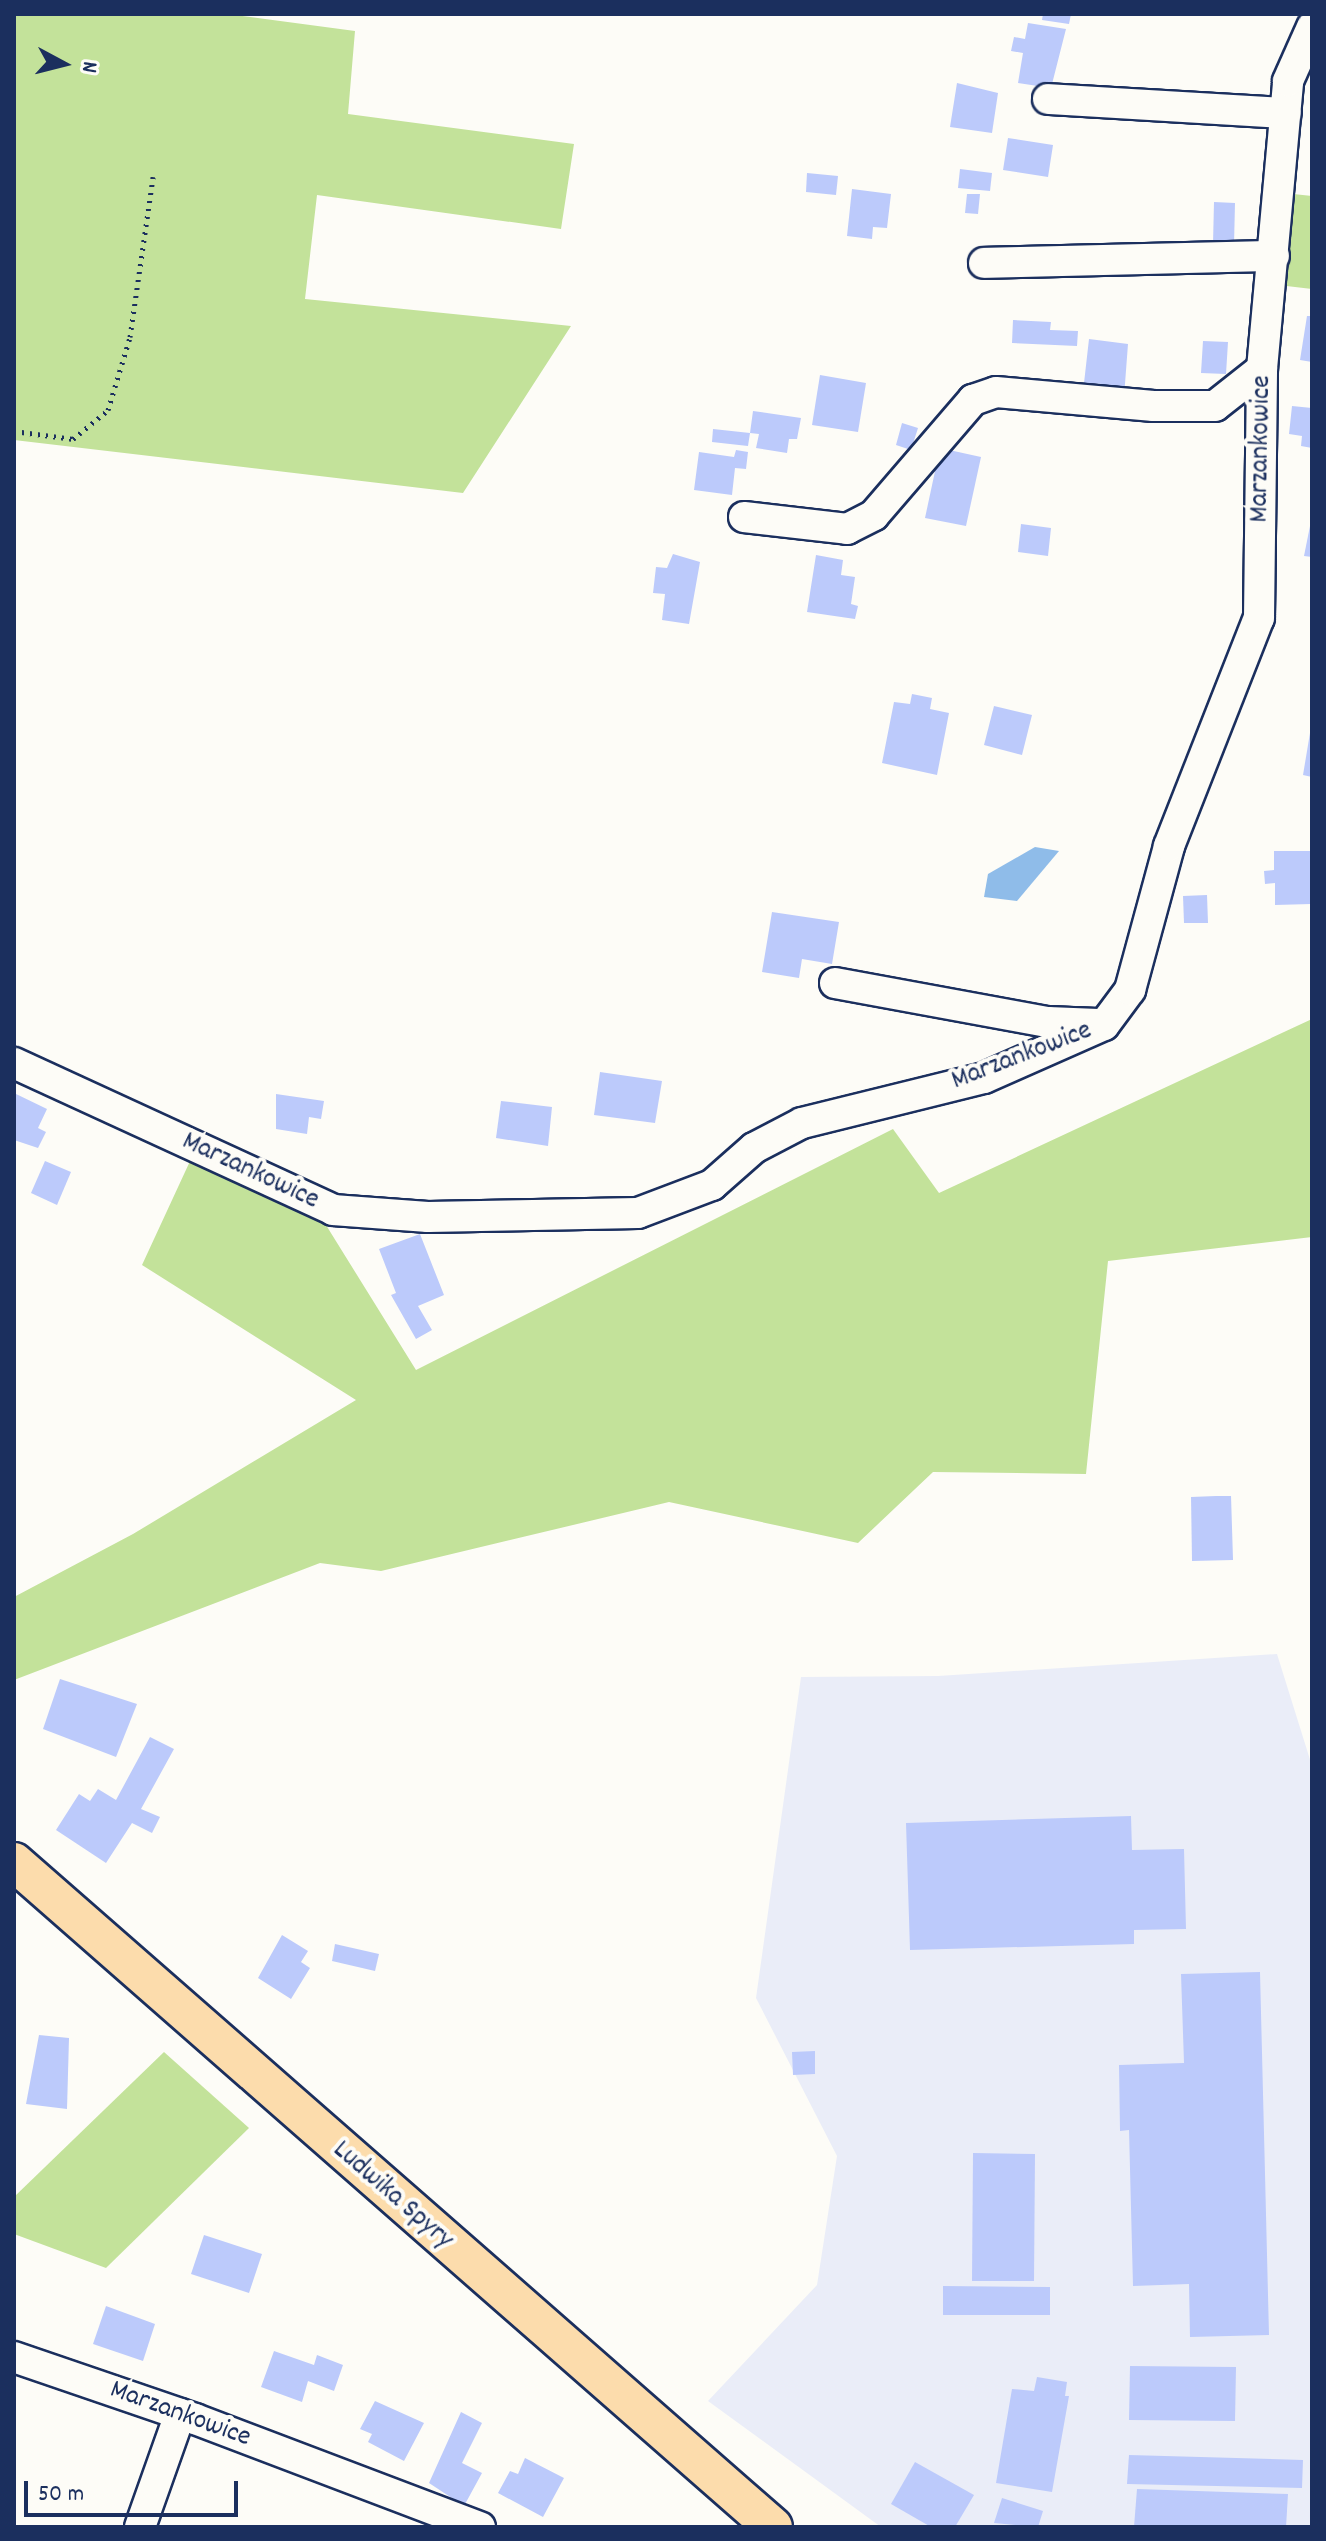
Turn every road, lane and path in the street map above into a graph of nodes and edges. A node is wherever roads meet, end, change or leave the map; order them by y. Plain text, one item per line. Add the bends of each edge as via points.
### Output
1 (1312, 27) edge
2 (1048, 99) dead end
3 (1286, 113) junction
4 (153, 177) dead end
5 (1274, 256) junction
6 (984, 263) dead end
7 (1262, 369) junction
8 (14, 431) edge
9 (744, 517) dead end
10 (835, 983) dead end
11 (1104, 1025) junction
12 (14, 1063) edge
13 (14, 1862) edge
14 (14, 2357) edge
15 (180, 2414) junction
16 (140, 2527) edge
17 (480, 2527) edge
18 (773, 2527) edge

1 - 3 street, Marzankowice via 1288,81
2 - 3 street
3 - 5 street, Marzankowice
4 - 8 path via 130,337 108,410 73,439
5 - 6 street
5 - 7 street, Marzankowice
7 - 9 street via 1215,406 996,392 973,400 874,515 847,529
7 - 11 street, Marzankowice via 1259,618 1169,846 1130,990
10 - 11 street via 1048,1022
11 - 12 street, Marzankowice via 984,1078 802,1123 754,1148 712,1185 638,1213 428,1217 333,1210
13 - 18 main road, Ludwika Spyry
14 - 15 street, Marzankowice
15 - 16 street
15 - 17 street, Marzankowice

